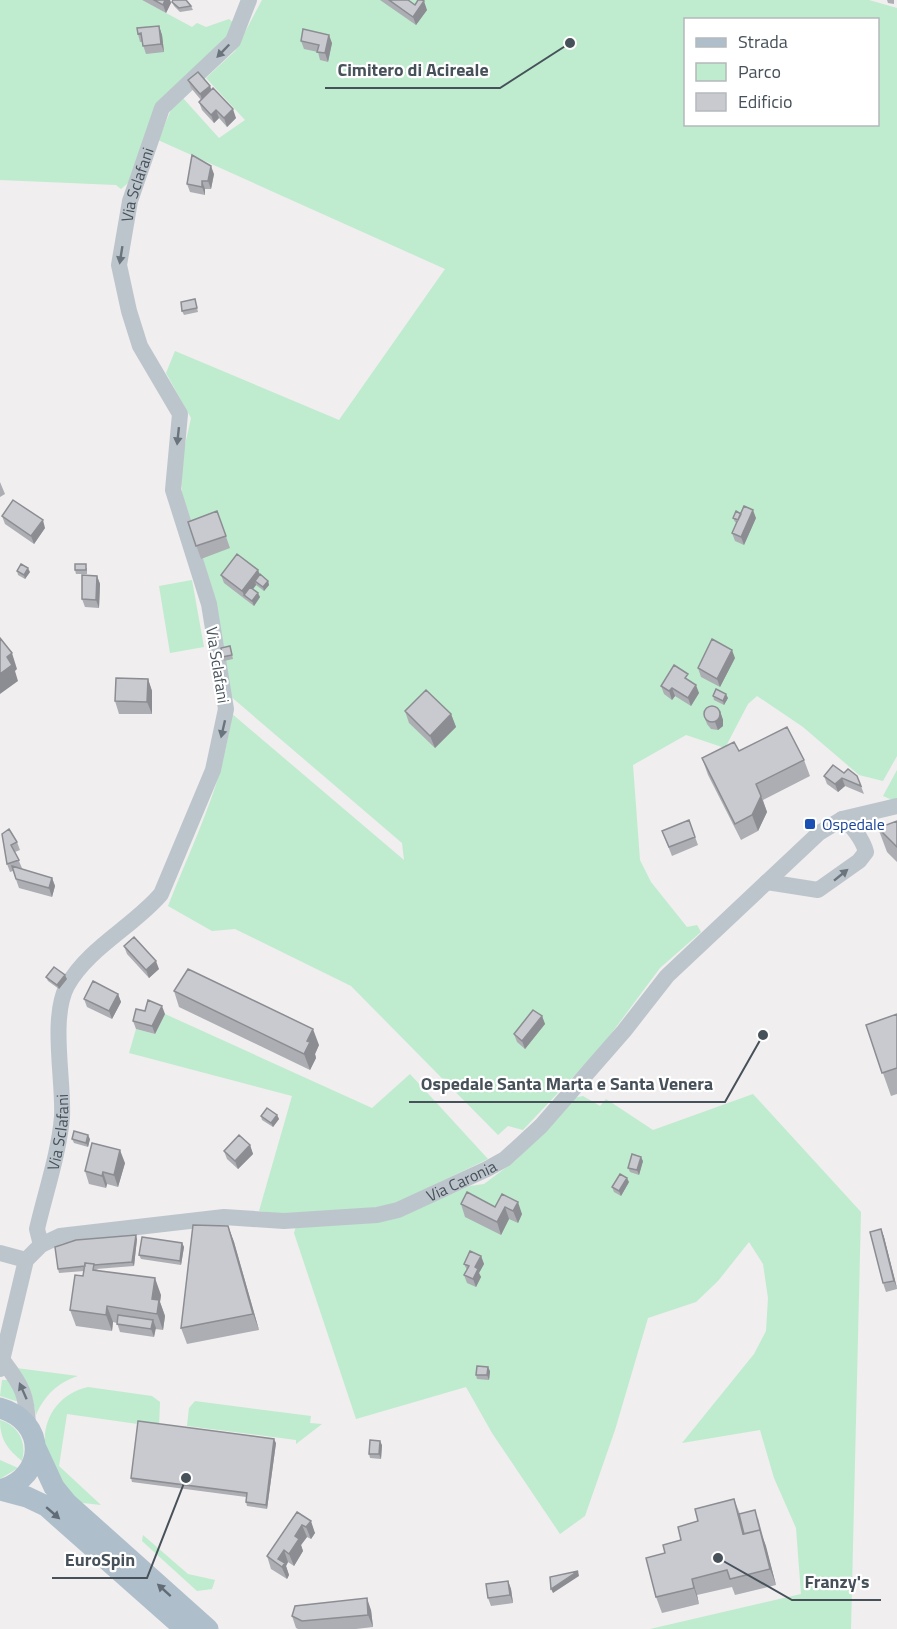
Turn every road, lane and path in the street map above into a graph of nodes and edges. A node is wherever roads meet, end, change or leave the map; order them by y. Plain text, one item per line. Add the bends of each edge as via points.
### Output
1 (249, 0) edge
2 (897, 806) edge
3 (842, 819) junction
4 (767, 882) junction
5 (41, 1245) junction
6 (0, 1253) edge
7 (26, 1260) junction
8 (2, 1365) edge
9 (0, 1408) edge
10 (28, 1426) junction
11 (35, 1446) junction
12 (6, 1492) edge
13 (185, 1629) edge
14 (208, 1629) edge

1 -> 5 street, Via Sclafani via 233,41 162,108 130,201 119,265 140,346 180,414 173,490 209,604 225,720 213,770 161,894 107,940 67,987 60,1018 62,1120 37,1229
2 - 3 street, Via Caronia
3 - 4 street, Via Caronia via 819,833
4 -> 3 street via 818,890 859,861 866,852 864,846
4 - 5 street, Via Caronia via 667,976 542,1126 505,1159 487,1168 398,1210 377,1215 284,1221 224,1217 60,1236
5 - 7 street
6 - 7 street
7 - 8 street
10 -> 8 street via 23,1388
9 - 10 main road via 11,1411
10 - 11 main road
11 - 12 main road via 32,1466
14 -> 11 main road via 67,1503 54,1486
12 -> 13 main road via 45,1506

